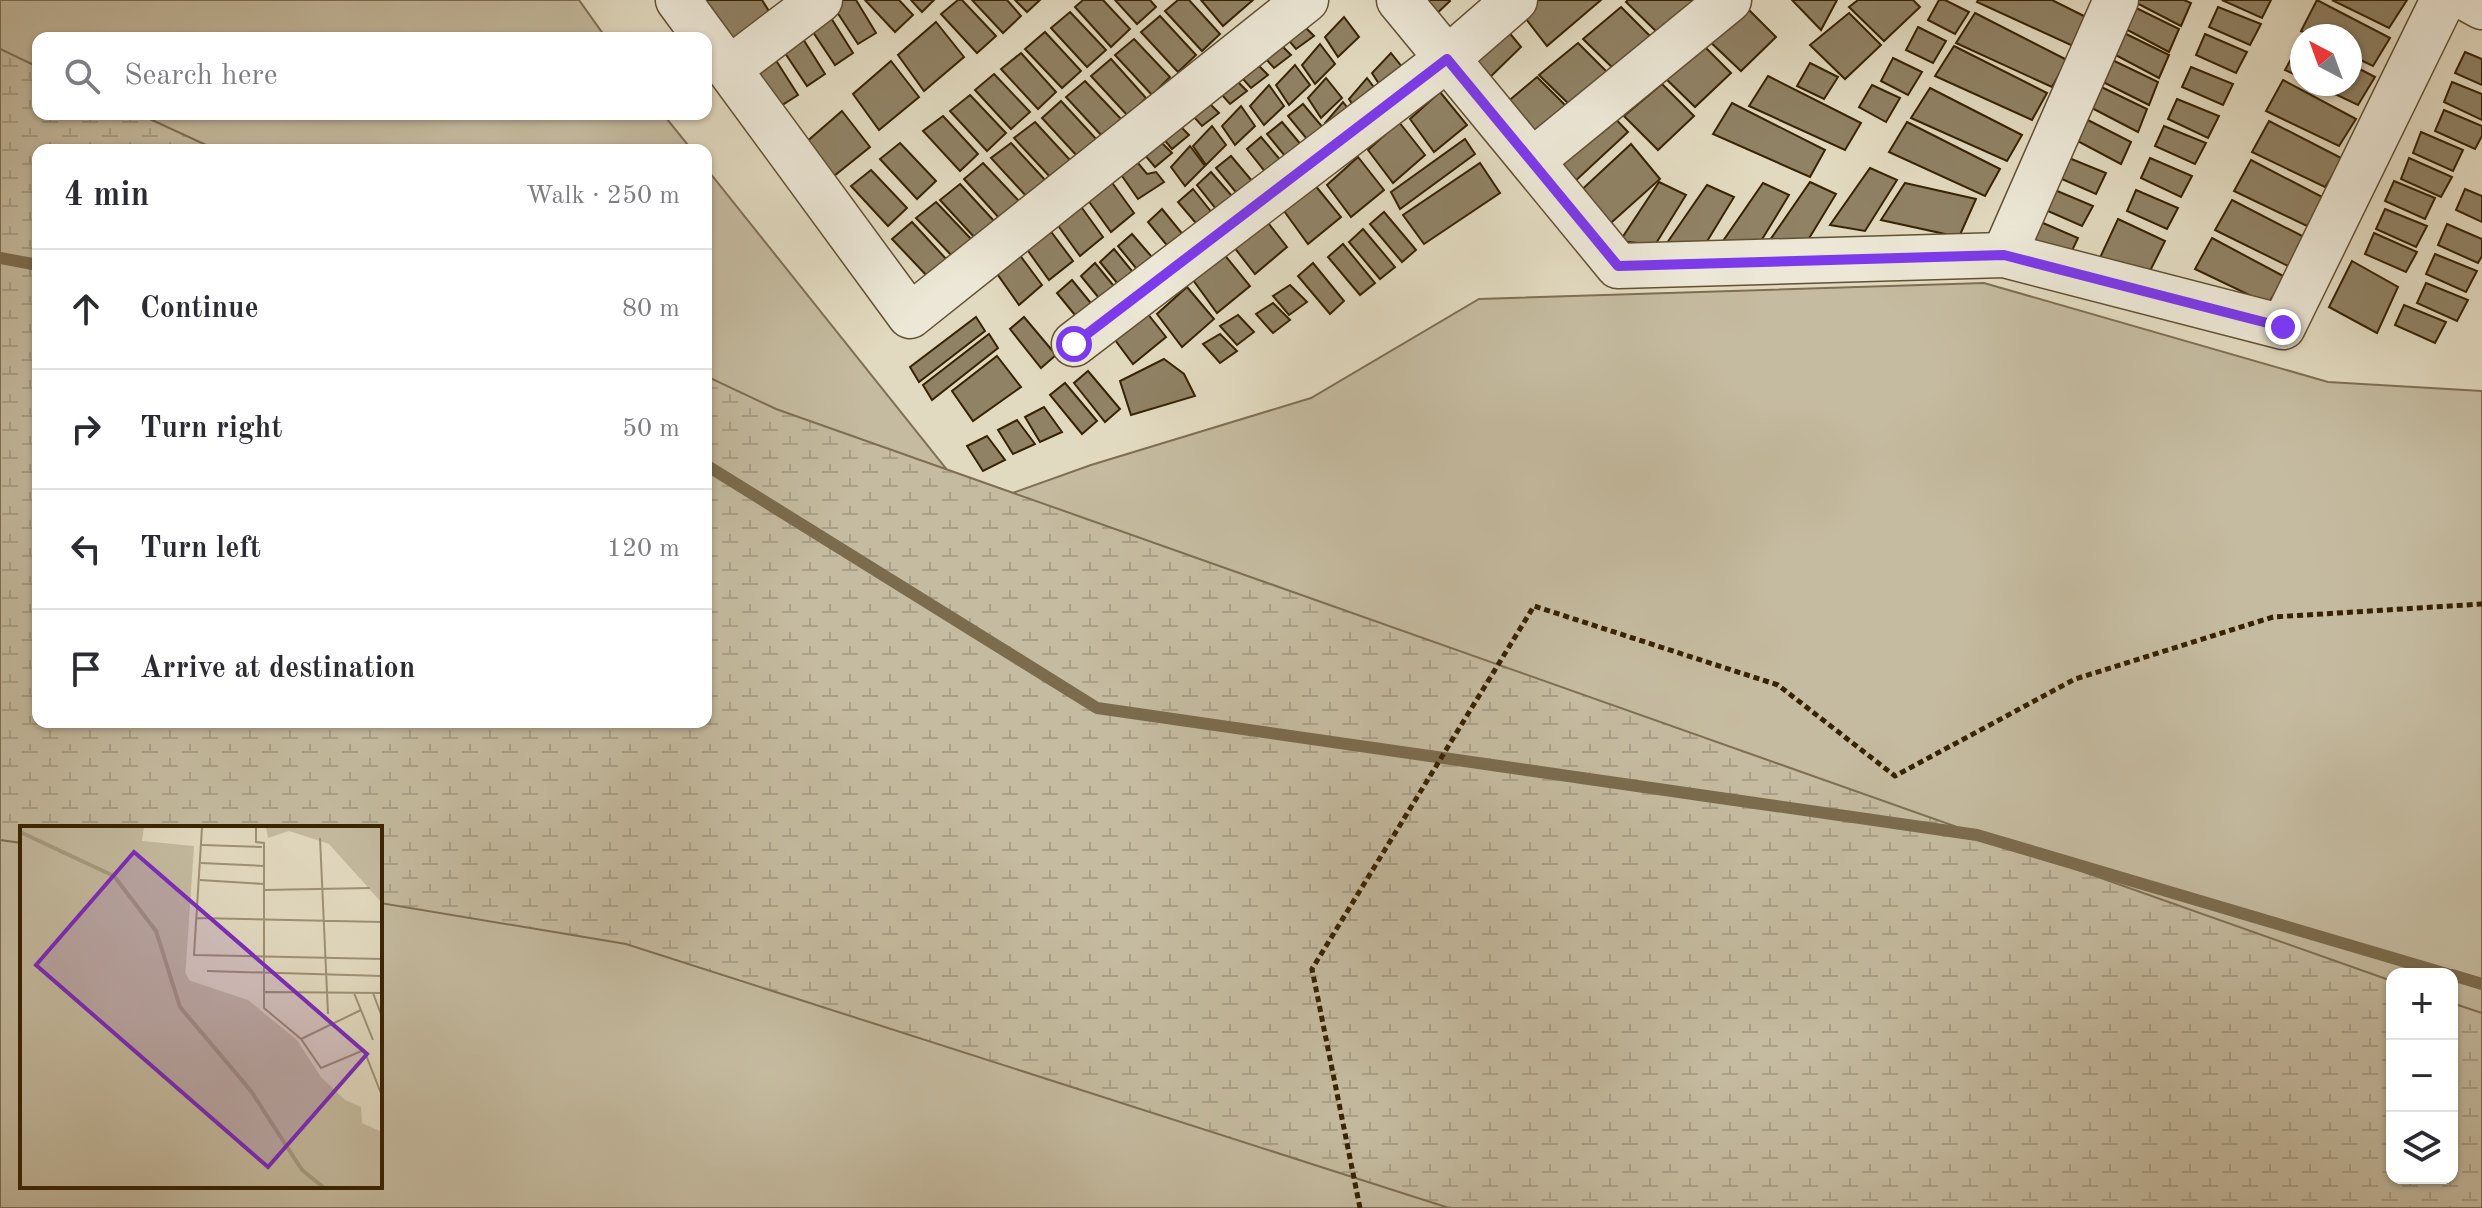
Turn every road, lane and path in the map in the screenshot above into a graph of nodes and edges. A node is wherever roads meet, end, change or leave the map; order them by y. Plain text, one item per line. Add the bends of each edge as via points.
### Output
1 (678, 0) edge
2 (820, 0) edge
3 (1306, 0) edge
4 (1399, 0) edge
5 (1515, 0) edge
6 (1729, 0) edge
7 (2116, 0) edge
8 (2443, 0) edge
9 (2469, 0) edge
10 (2482, 7) edge
11 (702, 32) edge
12 (712, 46) edge
13 (1447, 59) junction
14 (729, 69) junction
15 (1532, 161) junction
16 (2004, 255) junction
17 (1074, 344) dead end
18 (2482, 604) edge
19 (1360, 1208) edge

1 - 11 street
2 - 14 street
3 - 14 street via 910,316
4 - 13 street
5 - 13 street
6 - 15 street
7 - 16 street
8 - 16 street via 2283,327
9 - 10 street
12 - 14 street
13 - 15 street
13 - 17 street
15 - 16 street via 1618,266
18 - 19 path via 2273,617 2075,679 1895,776 1778,685 1534,606 1312,969

